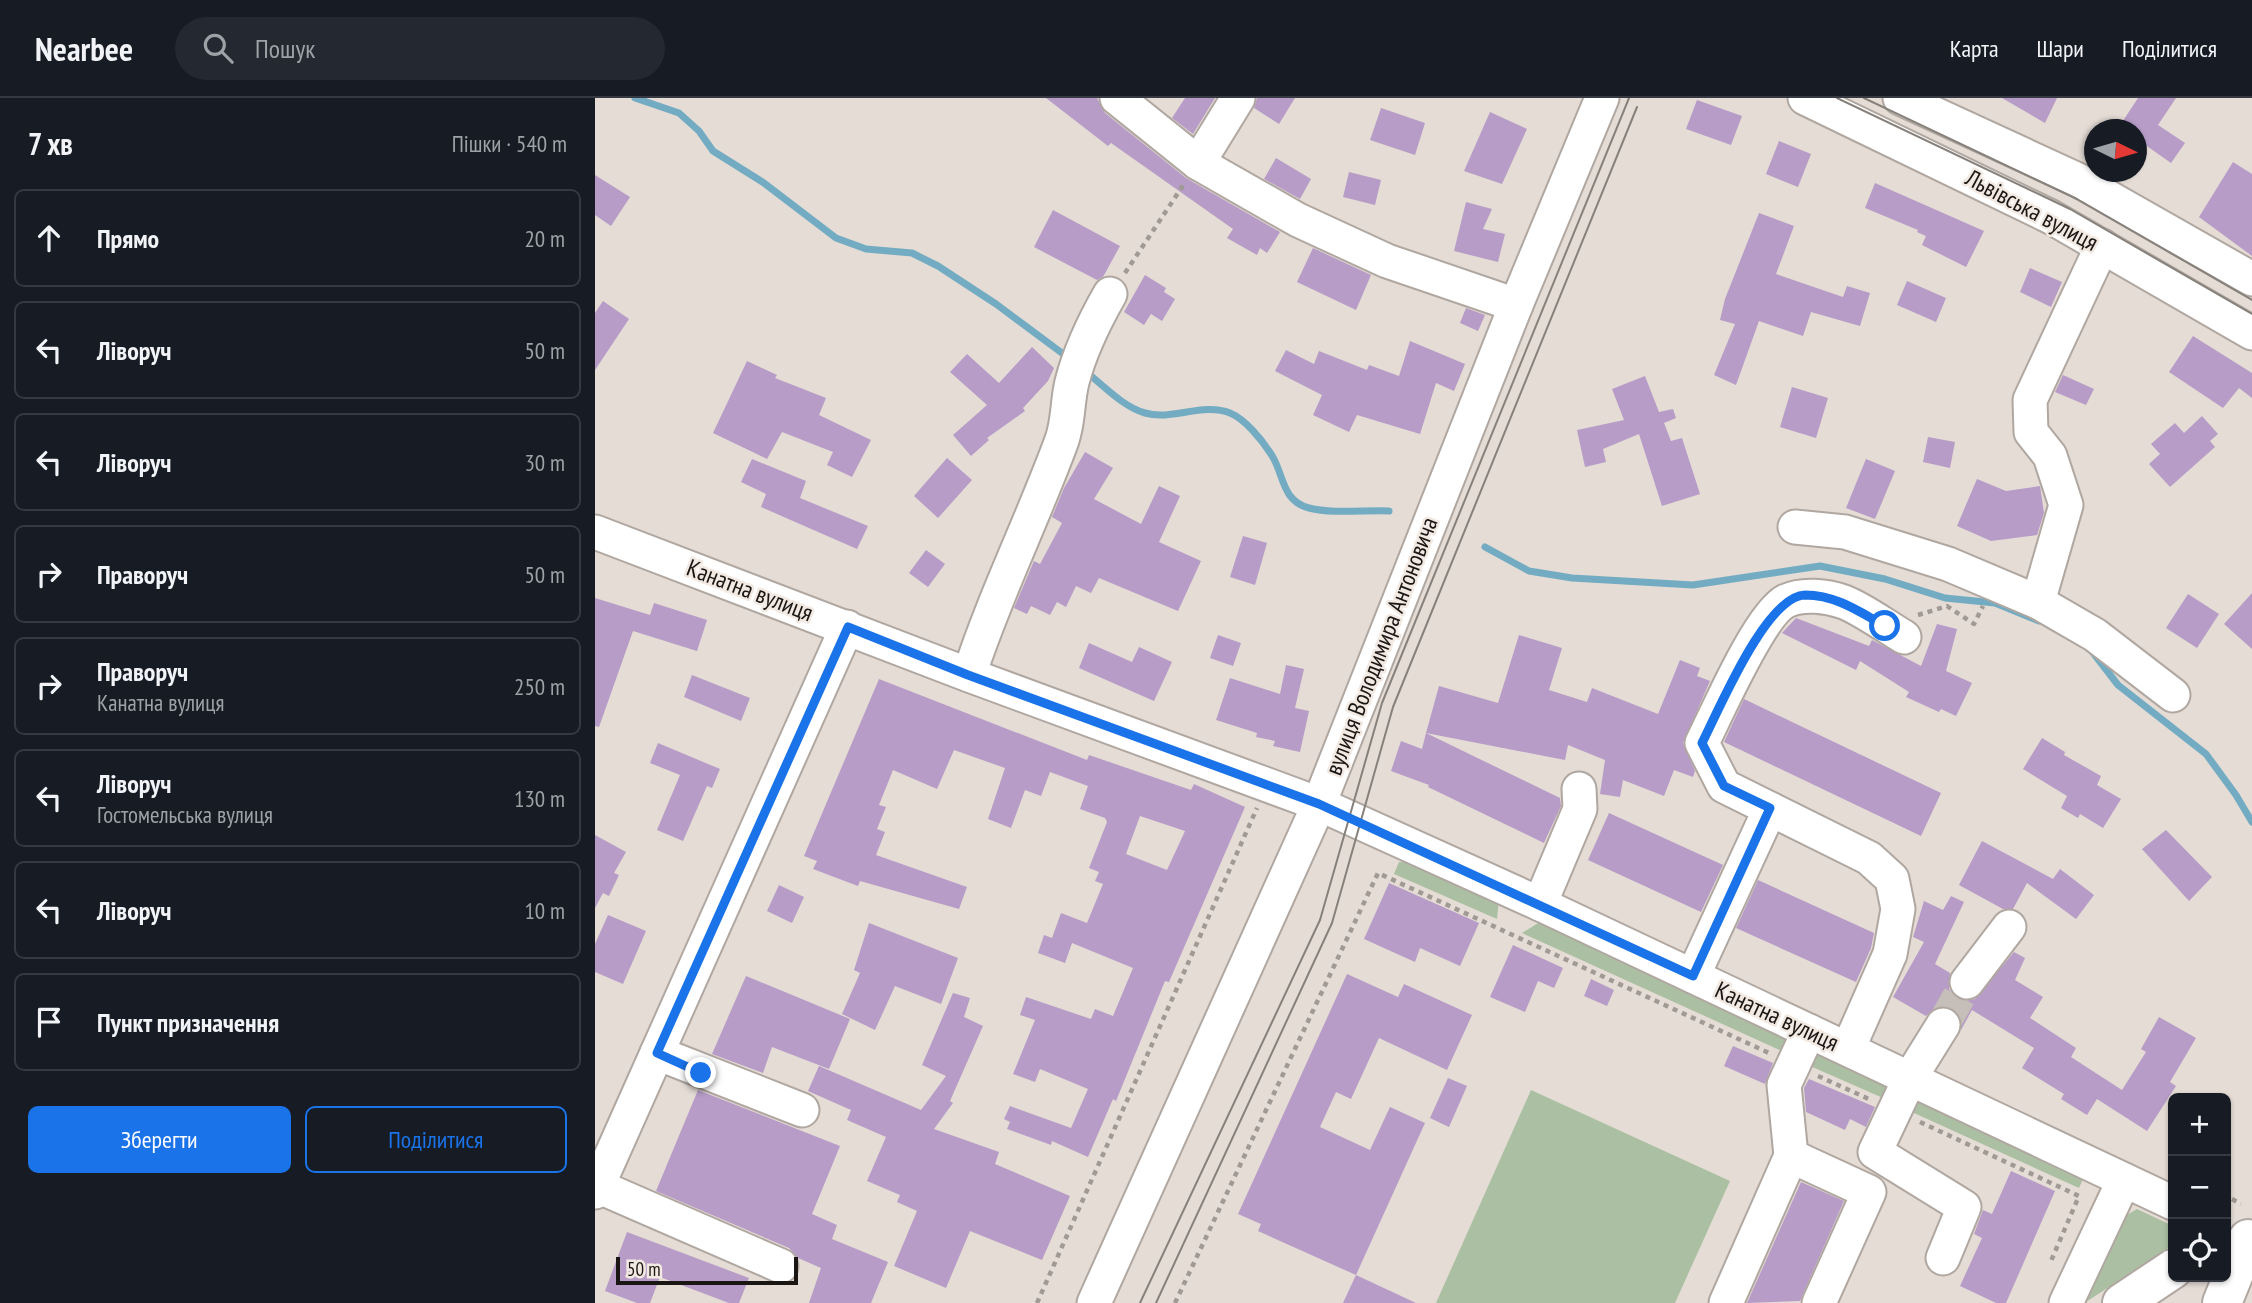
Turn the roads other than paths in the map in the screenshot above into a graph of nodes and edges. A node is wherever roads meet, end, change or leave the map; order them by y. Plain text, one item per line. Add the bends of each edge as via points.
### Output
1 (1117, 98) edge
2 (1238, 98) edge
3 (1602, 98) edge
4 (1805, 98) edge
5 (1900, 98) edge
6 (1198, 163) junction
7 (2102, 246) junction
8 (2252, 279) edge
9 (1111, 294) road end
10 (1516, 304) junction
11 (2252, 333) edge
12 (1795, 527) dead end
13 (595, 531) edge
14 (2038, 602) junction
15 (848, 627) junction
16 (1895, 631) road end
17 (968, 675) junction
18 (2173, 695) dead end
19 (1579, 789) dead end
20 (1319, 804) junction
21 (1770, 808) junction
22 (1540, 904) junction
23 (2009, 927) dead end
24 (1693, 976) junction
25 (1967, 982) tunnel mouth
26 (1943, 1025) tunnel mouth
27 (1809, 1031) junction
28 (1848, 1049) junction
29 (657, 1053) junction
30 (1910, 1078) junction
31 (802, 1110) dead end
32 (1791, 1156) junction
33 (2124, 1180) junction
34 (596, 1189) edge
35 (2168, 1201) edge
36 (2240, 1228) edge
37 (1943, 1258) dead end
38 (781, 1266) dead end
39 (2168, 1272) edge
40 (1094, 1303) edge
41 (1726, 1303) edge
42 (1818, 1303) edge
43 (2066, 1303) edge
44 (2122, 1303) edge
45 (2222, 1303) edge

1 - 6 street
2 - 6 street
3 - 10 street, вулиця Володимира Антоновича
4 - 7 street, Львівська вулиця via 1987,184
5 - 8 street, Львівська вулиця via 2078,180
6 - 10 street via 1298,220 1387,261
7 - 11 street, Львівська вулиця
7 - 14 street via 2030,400 2031,432 2050,456 2066,505
9 - 17 street via 1090,328 1072,381 1069,420
10 - 20 street, вулиця Володимира Антоновича
12 - 14 street via 1846,532 1948,564
13 - 15 street, Канатна вулиця
14 - 18 street via 2095,635
15 - 17 street, Канатна вулиця
15 - 29 street
16 - 21 street via 1843,602 1803,595 1784,602 1765,625 1702,743 1724,786
17 - 20 street, Канатна вулиця
19 - 22 street via 1580,809
20 - 22 street, Канатна вулиця
20 - 40 street, вулиця Володимира Антоновича
21 - 24 street
21 - 28 street via 1869,858 1892,879 1898,909 1890,954
22 - 24 street, Канатна вулиця
23 - 25 street
24 - 27 street, Канатна вулиця
26 - 30 street
27 - 28 street, Канатна вулиця
27 - 32 street via 1784,1085
28 - 30 street, Канатна вулиця
29 - 31 street
29 - 34 street
30 - 33 street, Канатна вулиця
30 - 37 street via 1875,1152 1964,1206
32 - 41 street
32 - 42 street via 1869,1192
33 - 35 street, Канатна вулиця
33 - 43 street
34 - 38 street
36 - 45 main road
39 - 44 main road

